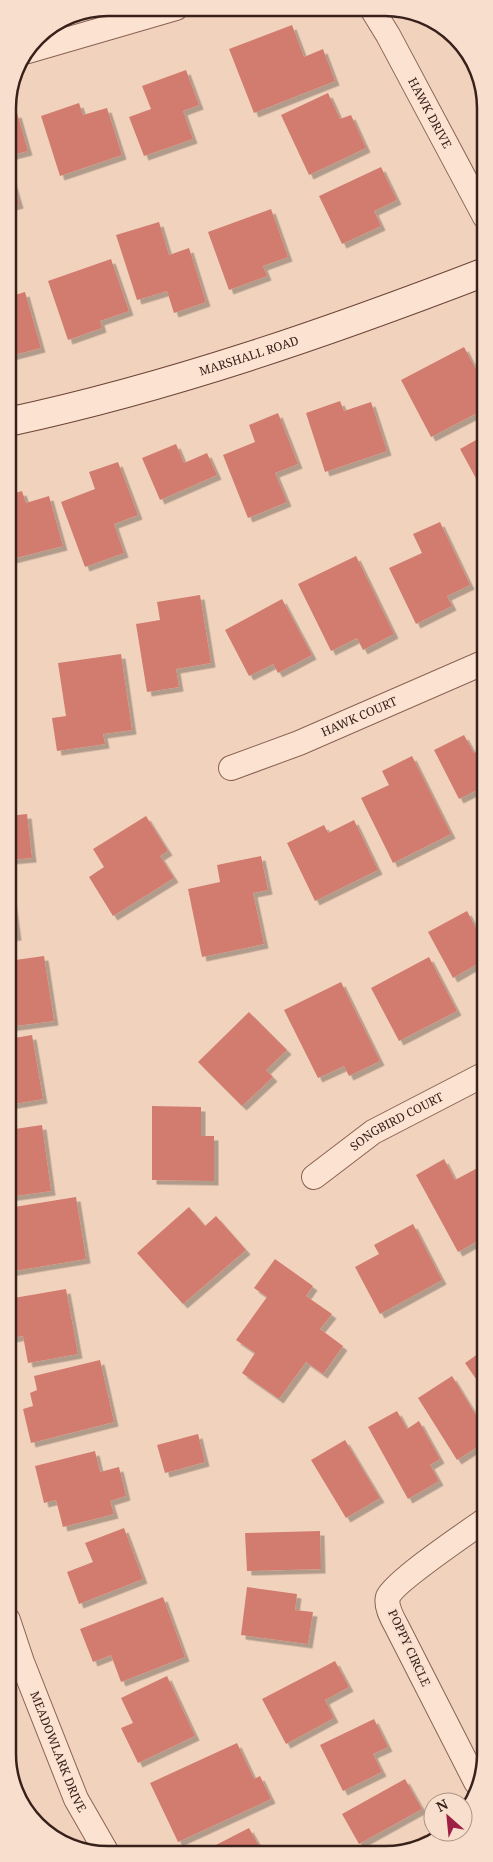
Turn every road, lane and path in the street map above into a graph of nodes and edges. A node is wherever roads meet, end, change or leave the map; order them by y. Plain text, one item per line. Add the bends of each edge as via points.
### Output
1 (148, 16) edge
2 (376, 16) edge
3 (39, 48) edge
4 (477, 202) edge
5 (477, 275) edge
6 (16, 420) edge
7 (477, 665) edge
8 (231, 768) dead end
9 (477, 1078) edge
10 (314, 1177) dead end
11 (477, 1526) edge
12 (16, 1644) edge
13 (474, 1778) edge
14 (96, 1845) edge

1 - 3 street
2 - 4 street, HAWK DRIVE
5 - 6 street, MARSHALL ROAD via 254,355
7 - 8 street, HAWK COURT via 299,743
9 - 10 street, SONGBIRD COURT via 373,1132
11 - 13 street, POPPY CIRCLE via 396,1586 388,1597 389,1609 398,1630
12 - 14 street, MEADOWLARK DRIVE

